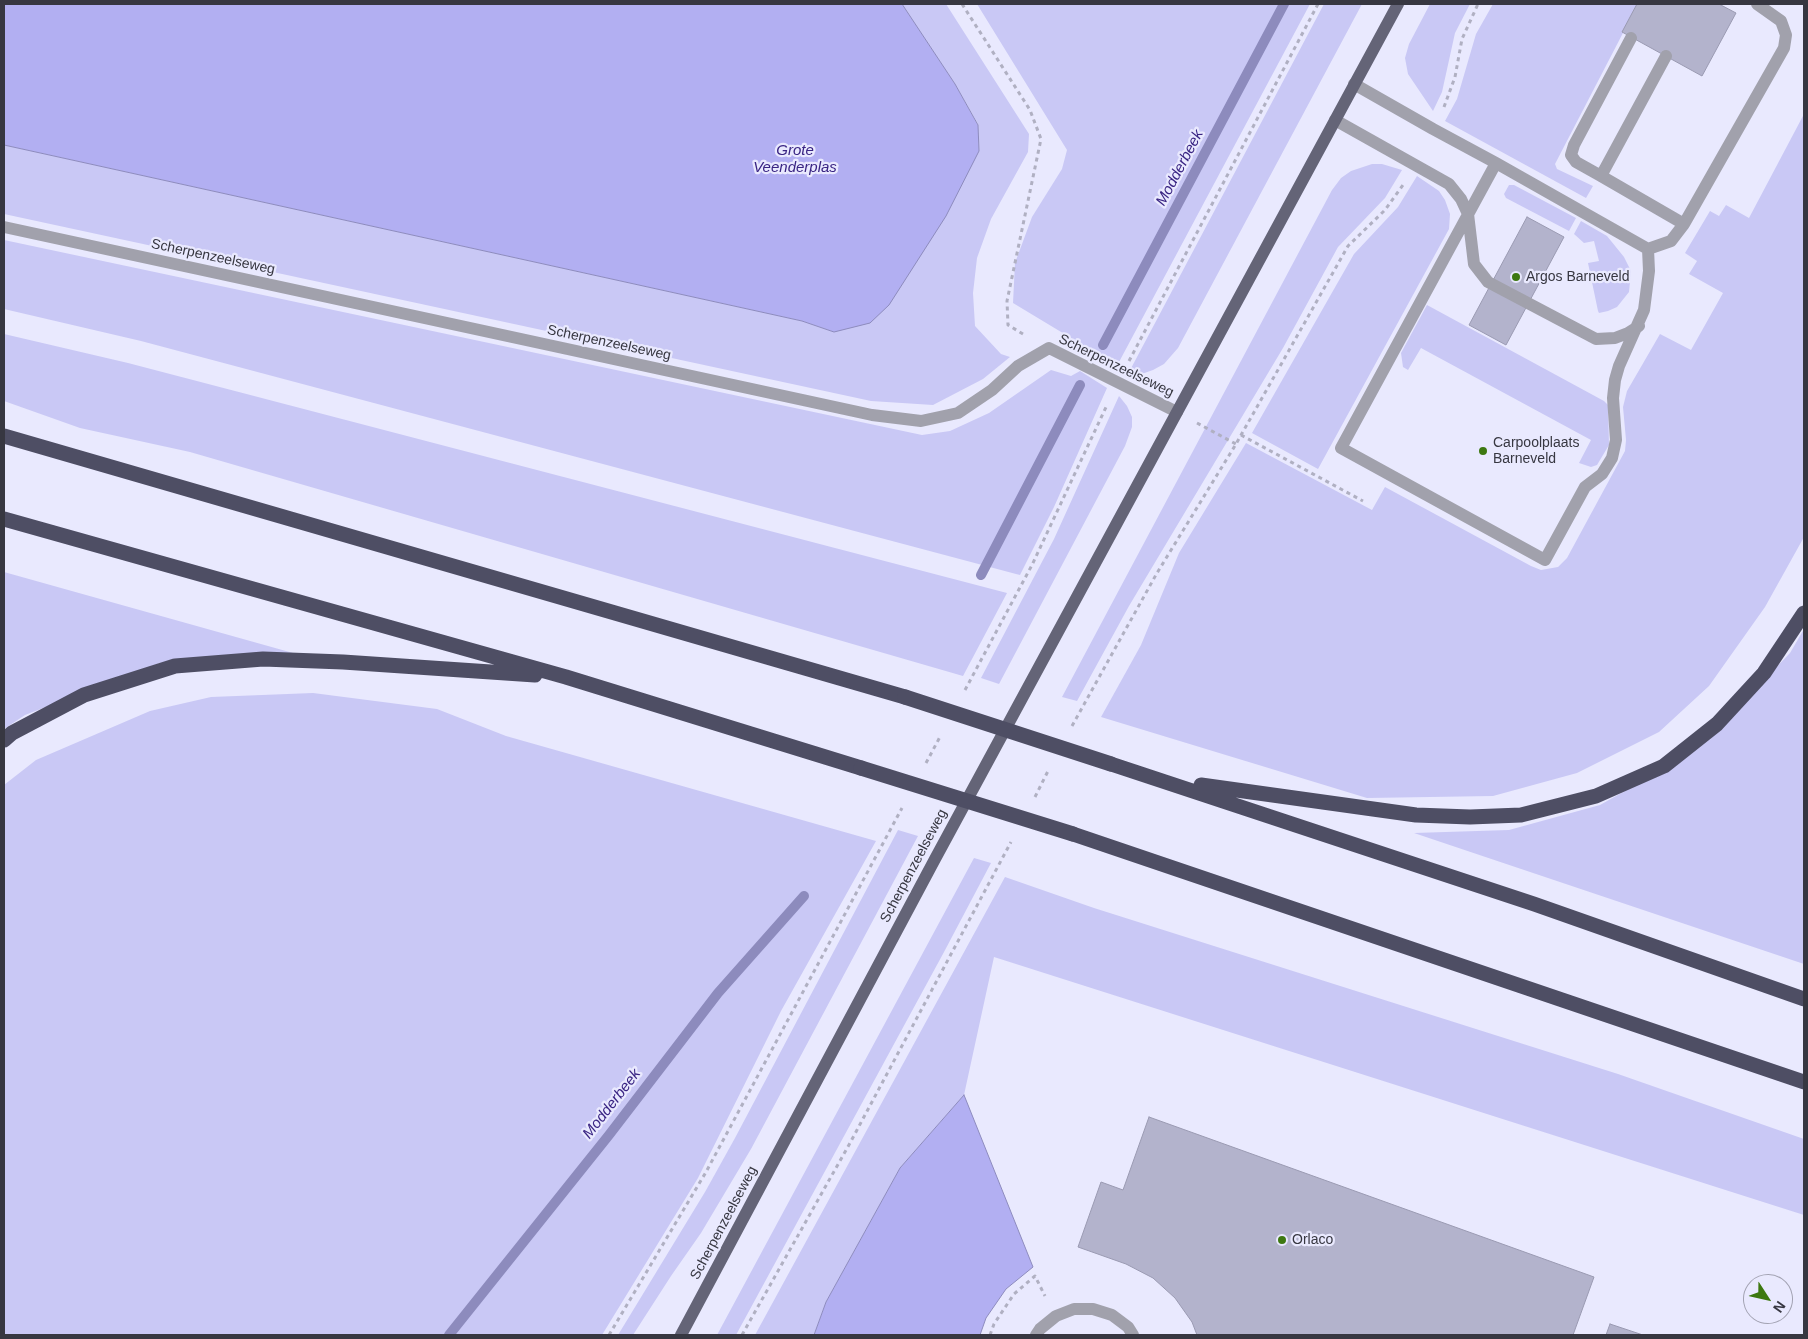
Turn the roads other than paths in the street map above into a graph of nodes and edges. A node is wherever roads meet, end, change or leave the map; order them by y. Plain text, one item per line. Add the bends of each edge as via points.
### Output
1 (1398, 4) edge
2 (1757, 4) edge
3 (1631, 38) dead end
4 (1666, 56) dead end
5 (1354, 84) junction
6 (1335, 120) junction
7 (1496, 163) junction
8 (1601, 176) junction
9 (1468, 214) junction
10 (1684, 224) junction
11 (4, 227) edge
12 (1648, 249) junction
13 (1638, 326) junction
14 (1177, 412) junction
15 (4, 436) edge
16 (4, 519) edge
17 (1804, 613) edge
18 (566, 677) junction
19 (4, 740) edge
20 (1164, 780) junction
21 (1804, 999) edge
22 (1804, 1082) edge
23 (681, 1335) edge
24 (1036, 1335) edge
25 (1133, 1335) edge

1 - 5 main road, Scherpenzeelseweg
2 - 10 street via 1782,21 1786,35 1784,48
3 - 8 street via 1571,155 1576,162
4 - 8 street
5 - 6 main road, Scherpenzeelseweg
5 - 7 street
6 - 9 street via 1450,184
6 - 14 main road, Scherpenzeelseweg
7 - 9 street
7 - 12 street
8 - 10 street
9 - 13 street via 1474,264 1488,282 1585,335 1615,338
9 - 13 street via 1341,448 1545,560 1585,487 1596,480 1612,458 1616,440 1615,380
10 - 12 street via 1671,241
11 - 14 street, Scherpenzeelseweg via 853,411 920,421 958,413 992,390 1018,366 1049,348
12 - 13 street via 1647,294
14 - 23 main road, Scherpenzeelseweg
15 - 20 highway, bridge via 905,697
16 - 18 highway
17 - 20 highway via 1764,673 1717,724 1664,766 1596,796 1521,814 1470,817 1416,815
18 - 19 highway via 263,659 175,666 84,695
18 - 22 highway, bridge via 1074,834
20 - 21 highway
24 - 25 street via 1056,1316 1074,1310 1094,1310 1112,1315

